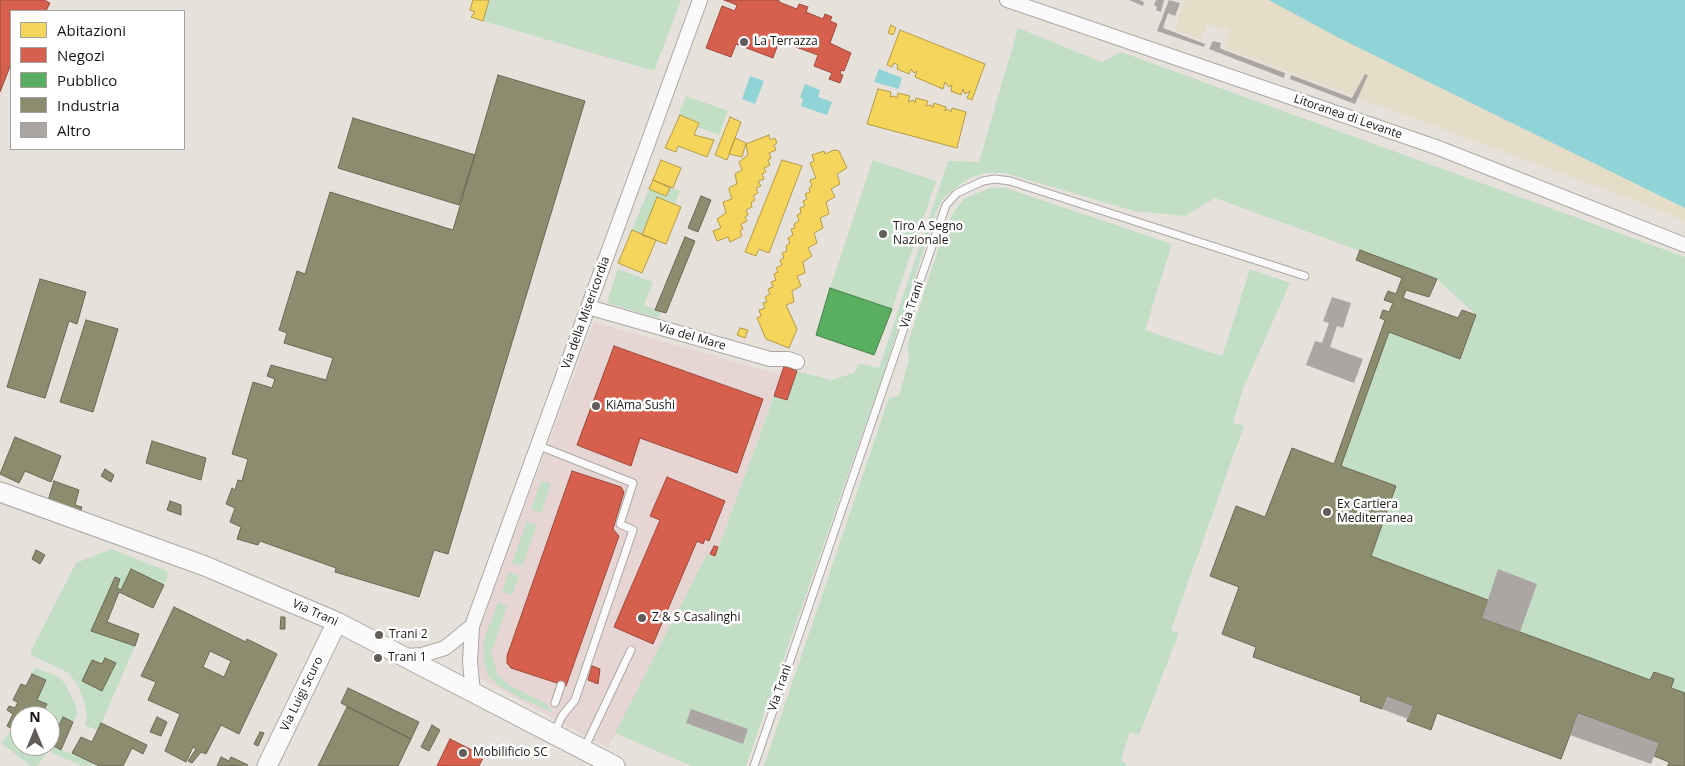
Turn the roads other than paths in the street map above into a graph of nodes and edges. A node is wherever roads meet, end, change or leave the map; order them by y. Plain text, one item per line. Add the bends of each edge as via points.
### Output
1 (700, 0) edge
2 (1007, 0) edge
3 (1685, 245) edge
4 (1305, 276) dead end
5 (588, 307) junction
6 (797, 362) dead end
7 (538, 445) junction
8 (0, 492) edge
9 (337, 622) junction
10 (472, 626) junction
11 (631, 650) dead end
12 (400, 656) junction
13 (561, 685) dead end
14 (473, 692) junction
15 (555, 702) dead end
16 (553, 734) junction
17 (584, 750) junction
18 (267, 766) edge
19 (615, 766) edge
20 (754, 766) edge

1 - 5 street, Via della Misericordia
2 - 3 street, Litoranea di Levante via 1436,147
4 - 20 lane, Via Trani via 1010,181 983,181 957,193 946,205
5 - 6 street, Via del Mare via 770,359
5 - 7 street, Via della Misericordia
7 - 10 street, Via della Misericordia
7 - 16 lane via 633,484 620,524 633,530 575,700
8 - 9 main road, Via Trani via 205,566
9 - 12 main road, Via Trani
9 - 18 main road, Via Luigi Scuro
10 - 12 street via 445,648 422,655
10 - 14 street, Via della Misericordia via 470,662
11 - 17 lane
12 - 14 main road, Via Trani
13 - 15 lane
14 - 16 main road, Via Trani
16 - 17 main road, Via Trani
17 - 19 main road, Via Trani

